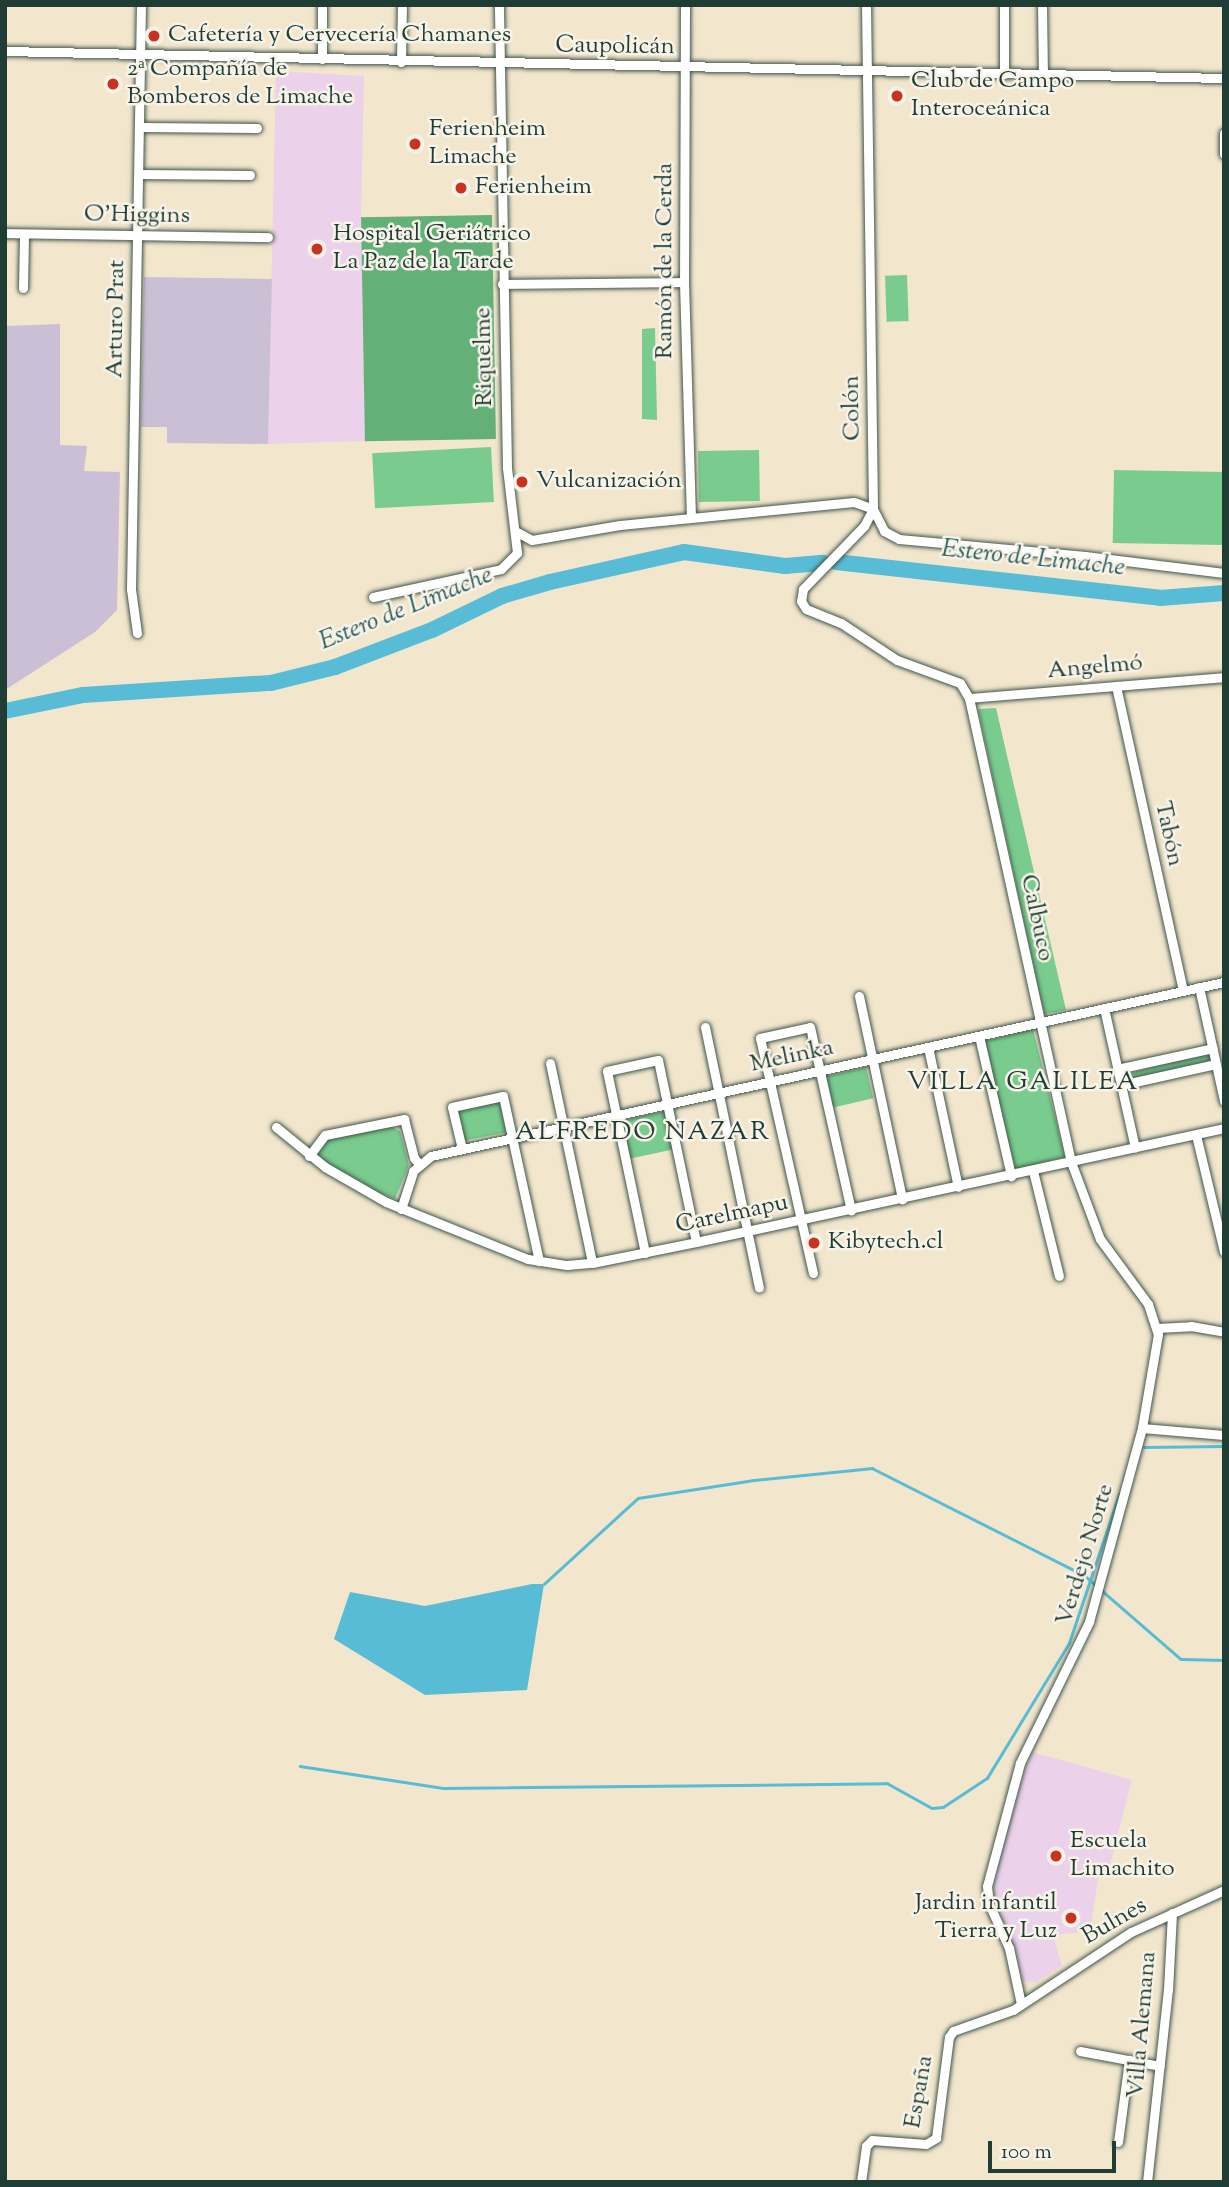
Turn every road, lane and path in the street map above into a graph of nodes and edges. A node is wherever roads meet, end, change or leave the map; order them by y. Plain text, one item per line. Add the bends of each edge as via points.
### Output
1 (142, 5) edge
2 (322, 5) edge
3 (402, 5) edge
4 (499, 5) edge
5 (685, 5) edge
6 (866, 5) edge
7 (1004, 5) edge
8 (1042, 5) edge
9 (5, 51) edge
10 (141, 55) junction
11 (322, 60) junction
12 (401, 62) junction
13 (499, 64) junction
14 (686, 68) junction
15 (868, 72) junction
16 (1004, 74) junction
17 (1043, 74) junction
18 (1224, 78) edge
19 (140, 127) junction
20 (257, 128) dead end
21 (1224, 133) edge
22 (1224, 154) edge
23 (139, 174) junction
24 (250, 175) dead end
25 (5, 233) edge
26 (24, 234) junction
27 (138, 236) junction
28 (268, 237) dead end
29 (684, 282) junction
30 (502, 284) junction
31 (23, 288) dead end
32 (873, 509) junction
33 (691, 517) junction
34 (515, 531) junction
35 (1224, 573) edge
36 (373, 597) dead end
37 (137, 634) dead end
38 (1224, 677) edge
39 (1116, 686) junction
40 (969, 698) junction
41 (1224, 982) edge
42 (1199, 987) junction
43 (1183, 990) junction
44 (859, 996) dead end
45 (1104, 1008) junction
46 (1039, 1023) junction
47 (705, 1027) dead end
48 (979, 1036) junction
49 (928, 1047) junction
50 (1213, 1048) junction
51 (872, 1059) junction
52 (550, 1063) dead end
53 (1216, 1064) junction
54 (1117, 1069) junction
55 (820, 1071) junction
56 (770, 1082) junction
57 (1121, 1086) junction
58 (719, 1093) junction
59 (1224, 1101) edge
60 (667, 1104) junction
61 (616, 1115) junction
62 (276, 1127) dead end
63 (564, 1127) junction
64 (1224, 1128) edge
65 (1196, 1135) junction
66 (512, 1138) junction
67 (1135, 1148) junction
68 (461, 1149) junction
69 (309, 1156) junction
70 (1071, 1163) junction
71 (419, 1164) junction
72 (1033, 1171) junction
73 (1011, 1175) junction
74 (958, 1187) junction
75 (902, 1199) junction
76 (401, 1209) junction
77 (851, 1210) junction
78 (801, 1220) junction
79 (748, 1231) junction
80 (696, 1242) junction
81 (1224, 1252) edge
82 (645, 1253) junction
83 (538, 1261) junction
84 (592, 1263) junction
85 (813, 1273) dead end
86 (1059, 1276) dead end
87 (759, 1287) dead end
88 (1157, 1328) junction
89 (1224, 1332) edge
90 (1142, 1429) junction
91 (1224, 1435) edge
92 (1224, 1889) edge
93 (1172, 1913) junction
94 (1021, 2004) junction
95 (953, 2031) joint
96 (1080, 2051) dead end
97 (1129, 2060) junction
98 (1160, 2066) junction
99 (1118, 2142) dead end
100 (861, 2182) edge
101 (1147, 2182) edge

1 - 10 street, Arturo Prat
2 - 11 street
3 - 12 street
4 - 13 street, Riquelme
5 - 14 street, Ramón de la Cerda
6 - 15 street, Colón
7 - 16 street
8 - 17 street
9 - 10 street, Caupolicán
10 - 11 street, Caupolicán
10 - 19 street, Arturo Prat
11 - 12 street, Caupolicán
12 - 13 street, Caupolicán
13 - 14 street, Caupolicán
13 - 30 street, Riquelme
14 - 15 street, Caupolicán
14 - 29 street, Ramón de la Cerda
15 - 16 street, Caupolicán
15 - 32 street, Colón
16 - 17 street, Caupolicán
17 - 18 street, Caupolicán
19 - 20 street
19 - 23 street, Arturo Prat
21 - 22 street
23 - 24 street
23 - 27 street, Arturo Prat
25 - 26 street, O'Higgins
26 - 27 street, O'Higgins
26 - 31 street
27 - 28 street, O'Higgins
27 - 37 street, Arturo Prat via 131,589
29 - 30 street
29 - 33 street, Ramón de la Cerda
30 - 34 street, Riquelme via 507,468
32 - 33 street via 855,502
32 - 35 street via 880,526 900,539
32 - 40 street, Calbuco via 864,526 803,589 802,604 897,660 960,683
33 - 34 street via 532,540
34 - 36 street, Riquelme via 517,553 506,566
38 - 39 street, Angelmó
39 - 40 street, Angelmó
39 - 43 street, Tabón
40 - 46 street, Calbuco
41 - 42 street, Melinka
42 - 43 street, Melinka
42 - 50 street
43 - 45 street, Melinka
44 - 51 street
45 - 46 street, Melinka
45 - 54 street
46 - 48 street, Melinka
46 - 70 street, Calbuco
47 - 58 street
48 - 49 street, Melinka
48 - 73 street
49 - 51 street, Melinka
49 - 74 street
50 - 53 street
50 - 54 street
51 - 55 street, Melinka
51 - 75 street
52 - 63 street
53 - 57 street
53 - 59 street
54 - 57 street
55 - 56 street, Melinka
55 - 56 street via 810,1027 760,1038
55 - 77 street
56 - 58 street, Melinka
56 - 78 street
57 - 67 street
58 - 60 street, Melinka
58 - 79 street
60 - 61 street, Melinka
60 - 61 street via 658,1060 620,1068 607,1071
60 - 80 street
61 - 63 street, Melinka
61 - 82 street
62 - 69 street, Carelmapu
63 - 66 street, Melinka
63 - 84 street
64 - 65 street, Carelmapu
65 - 67 street, Carelmapu
65 - 81 street
66 - 68 street, Melinka
66 - 68 street via 503,1096 465,1104 452,1107
66 - 83 street
67 - 70 street, Carelmapu
68 - 71 street, Melinka
69 - 71 street via 325,1135 404,1119
69 - 76 street, Carelmapu
70 - 72 street, Carelmapu
70 - 88 street, Verdejo Norte via 1100,1239 1143,1297
71 - 76 street
72 - 73 street, Carelmapu
72 - 86 street
73 - 74 street, Carelmapu
74 - 75 street, Carelmapu
75 - 77 street, Carelmapu
76 - 83 street, Carelmapu
77 - 78 street, Carelmapu
78 - 79 street, Carelmapu
78 - 85 street
79 - 80 street, Carelmapu
79 - 87 street
80 - 82 street, Carelmapu
82 - 84 street, Carelmapu
83 - 84 street, Carelmapu
88 - 89 street via 1191,1326
88 - 90 street, Verdejo Norte
90 - 91 street
90 - 94 street, Verdejo Norte via 1089,1622 1020,1763 987,1886 989,1904 1009,1948
92 - 93 street, Bulnes
93 - 94 street, Bulnes via 1131,1932
93 - 98 street, Villa Alemana
94 - 95 street, Bulnes
95 - 100 street, España via 936,2138 926,2144 872,2140 866,2146
96 - 97 street
97 - 98 street
97 - 99 street
98 - 101 street, Villa Alemana

